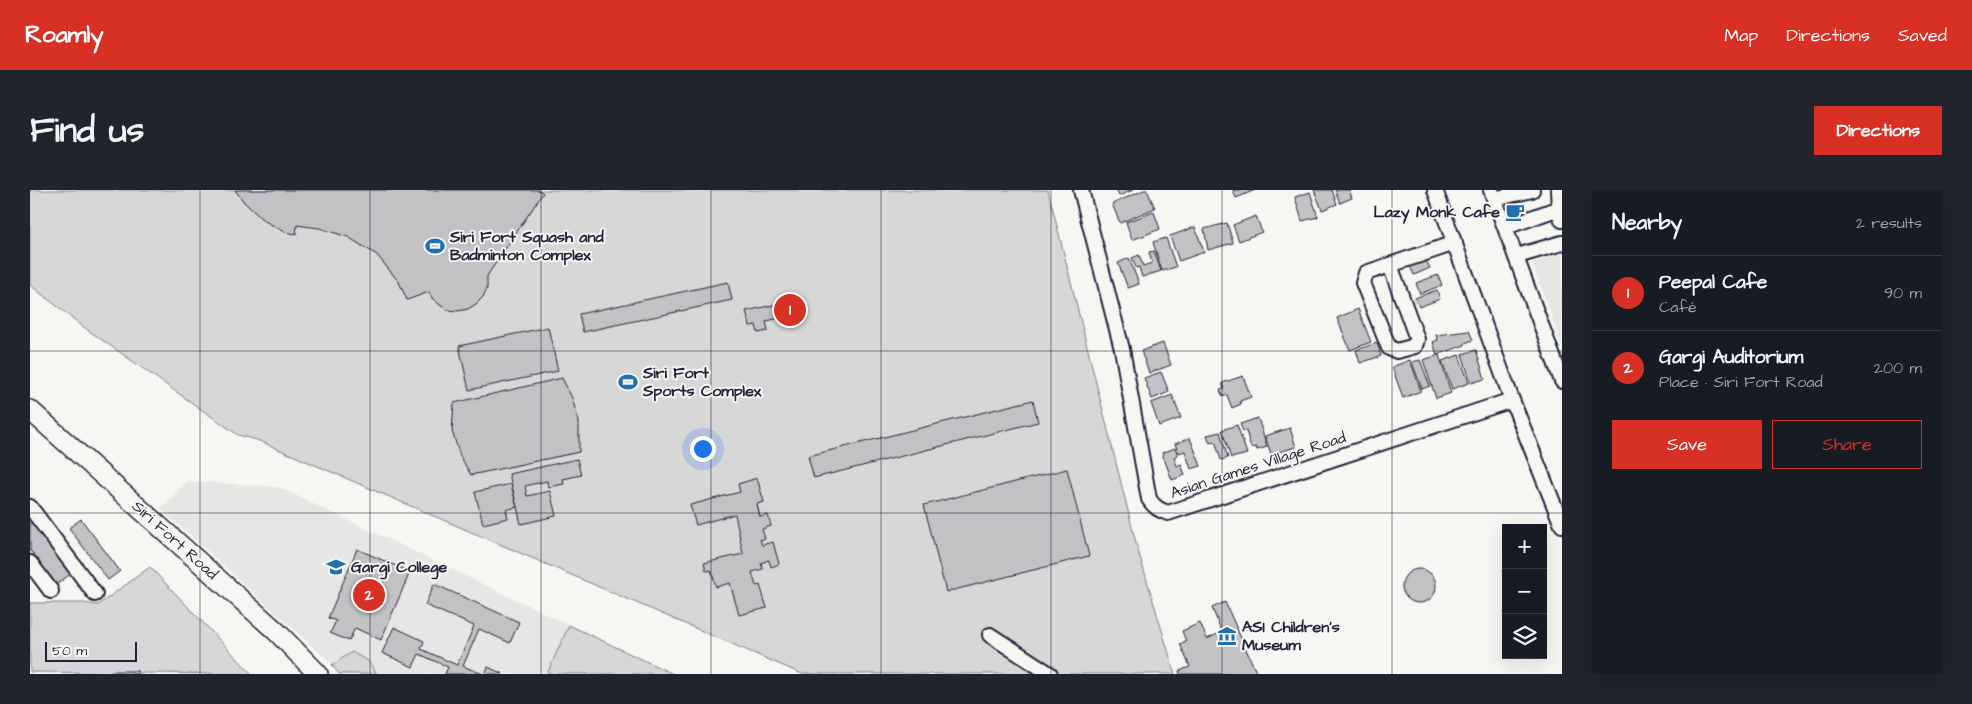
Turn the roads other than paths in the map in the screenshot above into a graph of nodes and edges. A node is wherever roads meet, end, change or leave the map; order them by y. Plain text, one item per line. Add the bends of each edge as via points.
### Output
1 (1081, 190) edge
2 (1435, 190) edge
3 (1532, 190) edge
4 (1558, 190) edge
5 (1493, 194) edge
6 (1561, 212) edge
7 (1506, 227) junction
8 (1455, 243) junction
9 (1562, 243) edge
10 (1517, 256) junction
11 (1390, 265) junction
12 (1562, 381) edge
13 (1512, 400) junction
14 (30, 410) edge
15 (30, 422) edge
16 (30, 507) edge
17 (1562, 525) edge
18 (30, 563) edge
19 (51, 591) dead end
20 (95, 594) dead end
21 (990, 635) dead end
22 (304, 674) edge
23 (318, 674) edge
24 (1050, 674) edge

1 - 13 street, Asian Games Village Road via 1122,349 1149,499 1160,510 1168,513
2 - 8 street
3 - 5 street
4 - 6 street
5 - 7 street
6 - 7 street
7 - 10 street
8 - 11 street
8 - 13 street
9 - 10 street
10 - 12 street
11 - 11 street via 1366,273 1363,283 1389,348 1397,351 1415,346 1417,339
13 - 17 street
14 - 23 street, Siri Fort Road via 276,631
15 - 22 street, Siri Fort Road via 262,631
16 - 20 street
18 - 19 street
21 - 24 street

